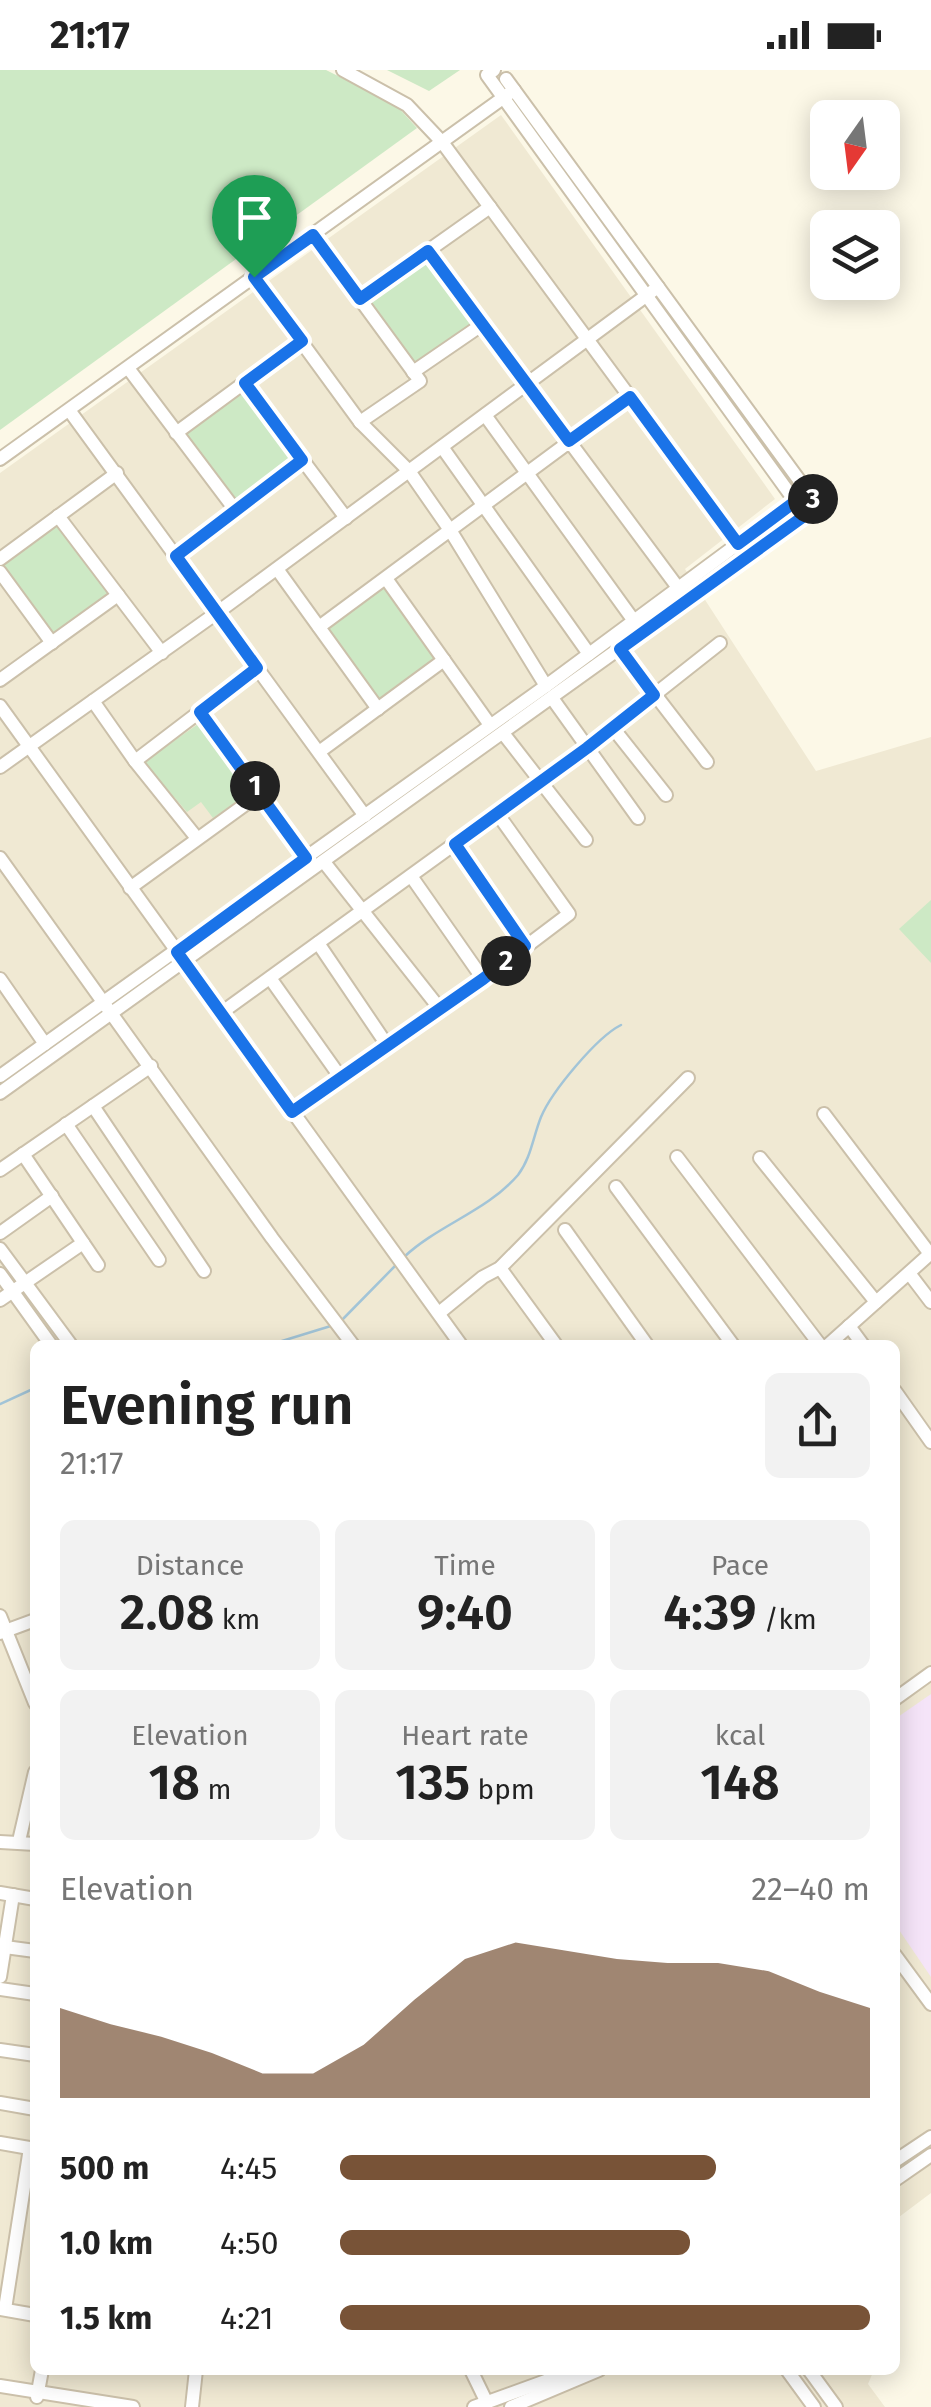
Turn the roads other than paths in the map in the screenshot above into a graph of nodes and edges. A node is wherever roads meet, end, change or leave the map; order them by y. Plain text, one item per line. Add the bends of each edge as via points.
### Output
1 (343, 70) edge
2 (505, 82) edge
3 (442, 142) junction
4 (490, 207) junction
5 (313, 235) junction
6 (428, 251) junction
7 (254, 277) junction
8 (658, 287) junction
9 (644, 298) junction
10 (360, 299) junction
11 (482, 324) junction
12 (588, 340) junction
13 (302, 341) junction
14 (128, 368) junction
15 (413, 372) junction
16 (245, 383) junction
17 (527, 384) junction
18 (630, 397) junction
19 (69, 410) junction
20 (485, 415) junction
21 (360, 422) junction
22 (176, 433) junction
23 (569, 441) junction
24 (442, 447) junction
25 (0, 460) edge
26 (302, 460) junction
27 (408, 472) junction
28 (526, 472) junction
29 (117, 473) junction
30 (808, 492) junction
31 (795, 502) junction
32 (482, 504) junction
33 (236, 511) junction
34 (58, 516) junction
35 (805, 516) junction
36 (346, 518) junction
37 (450, 530) junction
38 (738, 544) junction
39 (176, 556) junction
40 (0, 560) edge
41 (277, 569) junction
42 (0, 572) edge
43 (386, 580) junction
44 (678, 588) junction
45 (118, 595) junction
46 (218, 612) junction
47 (634, 621) junction
48 (319, 628) junction
49 (52, 643) junction
50 (720, 643) dead end
51 (620, 649) junction
52 (162, 652) junction
53 (589, 654) junction
54 (444, 660) junction
55 (257, 668) junction
56 (0, 680) edge
57 (549, 692) junction
58 (654, 695) junction
59 (93, 701) junction
60 (0, 706) edge
61 (378, 709) junction
62 (200, 712) junction
63 (490, 726) junction
64 (612, 728) junction
65 (503, 734) junction
66 (29, 746) junction
67 (587, 748) junction
68 (319, 752) junction
69 (135, 761) junction
70 (708, 762) dead end
71 (0, 767) edge
72 (541, 782) junction
73 (260, 793) junction
74 (666, 795) dead end
75 (497, 813) junction
76 (365, 816) junction
77 (638, 818) dead end
78 (196, 837) junction
79 (586, 840) dead end
80 (455, 844) junction
81 (0, 858) edge
82 (306, 858) junction
83 (324, 862) junction
84 (411, 876) junction
85 (130, 888) junction
86 (362, 911) junction
87 (318, 943) junction
88 (525, 946) junction
89 (181, 957) junction
90 (270, 978) junction
91 (483, 979) junction
92 (1, 982) edge
93 (109, 1008) junction
94 (440, 1009) junction
95 (221, 1013) junction
96 (45, 1044) junction
97 (388, 1046) junction
98 (150, 1066) junction
99 (0, 1076) edge
100 (341, 1078) junction
101 (688, 1078) dead end
102 (0, 1093) edge
103 (93, 1106) junction
104 (292, 1112) junction
105 (824, 1114) dead end
106 (66, 1124) junction
107 (23, 1154) junction
108 (677, 1157) dead end
109 (760, 1158) dead end
110 (0, 1170) edge
111 (616, 1187) dead end
112 (52, 1196) junction
113 (565, 1230) dead end
114 (0, 1233) edge
115 (83, 1243) junction
116 (0, 1249) edge
117 (930, 1254) edge
118 (159, 1260) dead end
119 (98, 1265) dead end
120 (500, 1268) junction
121 (204, 1271) dead end
122 (909, 1272) junction
123 (0, 1274) edge
124 (25, 1282) junction
125 (13, 1291) junction
126 (0, 1300) edge
127 (876, 1302) junction
128 (931, 1302) edge
129 (439, 1313) junction
130 (849, 1326) junction
131 (47, 1340) edge
132 (67, 1340) edge
133 (350, 1340) edge
134 (458, 1340) edge
135 (552, 1340) edge
136 (643, 1340) edge
137 (729, 1340) edge
138 (816, 1340) edge
139 (834, 1340) edge
140 (859, 1340) edge
141 (900, 1398) edge
142 (931, 1442) edge
143 (0, 1616) edge
144 (30, 1622) edge
145 (4, 1632) edge
146 (931, 1673) edge
147 (30, 1684) edge
148 (900, 1695) edge
149 (30, 1799) edge
150 (19, 1841) junction
151 (0, 1842) edge
152 (30, 1843) edge
153 (7, 1894) edge
154 (5, 1946) junction
155 (30, 1950) edge
156 (900, 1961) edge
157 (0, 1977) edge
158 (0, 1989) edge
159 (30, 1993) edge
160 (931, 2004) edge
161 (0, 2050) edge
162 (30, 2054) edge
163 (0, 2103) edge
164 (30, 2108) edge
165 (931, 2137) edge
166 (0, 2144) edge
167 (30, 2149) edge
168 (931, 2154) edge
169 (900, 2159) edge
170 (30, 2160) edge
171 (900, 2176) edge
172 (2, 2309) edge
173 (30, 2314) edge
174 (40, 2375) edge
175 (195, 2375) edge
176 (472, 2375) edge
177 (569, 2375) edge
178 (585, 2375) edge
179 (790, 2375) edge
180 (814, 2375) edge
181 (553, 2386) junction
182 (0, 2390) edge
183 (30, 2399) edge
184 (480, 2405) edge
185 (80, 2407) edge
186 (134, 2407) edge
187 (192, 2407) edge
188 (511, 2407) edge
189 (814, 2407) edge
190 (836, 2407) edge

1 - 3 street via 408,104
2 - 3 street
2 - 8 street
2 - 9 street
3 - 4 street
3 - 5 street
4 - 6 street
4 - 12 street
5 - 7 street
5 - 10 street
6 - 10 street
6 - 11 street
7 - 13 street
7 - 14 street
8 - 9 street
8 - 30 street
9 - 12 street
9 - 31 street
10 - 15 street
11 - 15 street
11 - 17 street
12 - 17 street
12 - 18 street
13 - 16 street
13 - 21 street
14 - 19 street
14 - 22 street
15 - 21 street via 420,381
16 - 22 street
16 - 26 street
17 - 20 street
17 - 23 street
18 - 23 street
18 - 38 street
19 - 25 street
19 - 29 street
20 - 24 street
20 - 28 street
21 - 27 street
22 - 33 street
23 - 28 street
23 - 44 street
24 - 27 street
24 - 32 street
26 - 33 street
26 - 36 street
27 - 36 street
27 - 37 street
28 - 32 street
28 - 47 street
29 - 34 street
29 - 39 street
30 - 31 street
30 - 35 street via 818,506
31 - 35 street
31 - 38 street
32 - 37 street
32 - 53 street
33 - 39 street
34 - 40 street
34 - 45 street
35 - 51 street
36 - 41 street
37 - 43 street
37 - 57 street
38 - 44 street
39 - 46 street
41 - 46 street
41 - 48 street
42 - 49 street
43 - 48 street
43 - 54 street
44 - 47 street
45 - 49 street
45 - 52 street
46 - 52 street
46 - 55 street
47 - 53 street
48 - 61 street
49 - 56 street
50 - 58 street
51 - 57 street
51 - 58 street
52 - 59 street
53 - 57 street
54 - 61 street
54 - 63 street
55 - 62 street
55 - 68 street
57 - 63 street
57 - 65 street
57 - 67 street
58 - 64 street
58 - 70 street
59 - 66 street
59 - 69 street
60 - 66 street
61 - 68 street
62 - 69 street
62 - 73 street
63 - 76 street
64 - 67 street
64 - 74 street
65 - 72 street
65 - 83 street
66 - 71 street
66 - 85 street
67 - 72 street
67 - 77 street
68 - 76 street
69 - 78 street
72 - 75 street
72 - 79 street
73 - 78 street
73 - 82 street
75 - 80 street
75 - 88 street via 570,914
76 - 82 street
78 - 85 street
80 - 84 street
80 - 88 street
81 - 93 street
82 - 89 street
83 - 86 street
83 - 89 street
84 - 86 street
84 - 91 street
85 - 89 street
86 - 87 street
86 - 94 street
87 - 90 street
87 - 97 street
88 - 91 street
89 - 93 street
89 - 95 street
90 - 95 street
90 - 100 street
91 - 94 street
92 - 96 street
93 - 96 street
93 - 98 street
93 - 102 street
94 - 97 street
95 - 104 street
96 - 99 street
97 - 100 street
98 - 103 street
98 - 133 street
100 - 104 street
101 - 120 street
103 - 106 street
103 - 121 street
104 - 129 street
105 - 117 street
106 - 107 street
106 - 118 street
107 - 110 street
107 - 112 street
108 - 138 street
109 - 127 street
111 - 137 street
112 - 114 street
112 - 115 street
113 - 136 street
115 - 119 street
115 - 124 street
116 - 124 street
117 - 122 street
120 - 129 street
120 - 135 street
122 - 127 street
122 - 128 street
123 - 125 street
124 - 125 street
124 - 132 street
125 - 126 street
125 - 131 street
127 - 130 street
129 - 134 street
130 - 139 street
130 - 140 street
141 - 142 street
143 - 145 street
144 - 145 street
145 - 147 street
146 - 148 street
149 - 150 street
150 - 151 street
150 - 152 street
153 - 154 street
154 - 155 street
154 - 157 street
156 - 160 street
158 - 159 street
161 - 162 street
163 - 164 street
165 - 169 street
166 - 167 street
168 - 171 street
170 - 172 street
172 - 173 street
174 - 183 street
175 - 187 street
176 - 184 street
177 - 181 street
178 - 181 street
179 - 189 street
180 - 190 street
181 - 184 street
181 - 188 street
182 - 183 street
183 - 185 street
183 - 186 street

